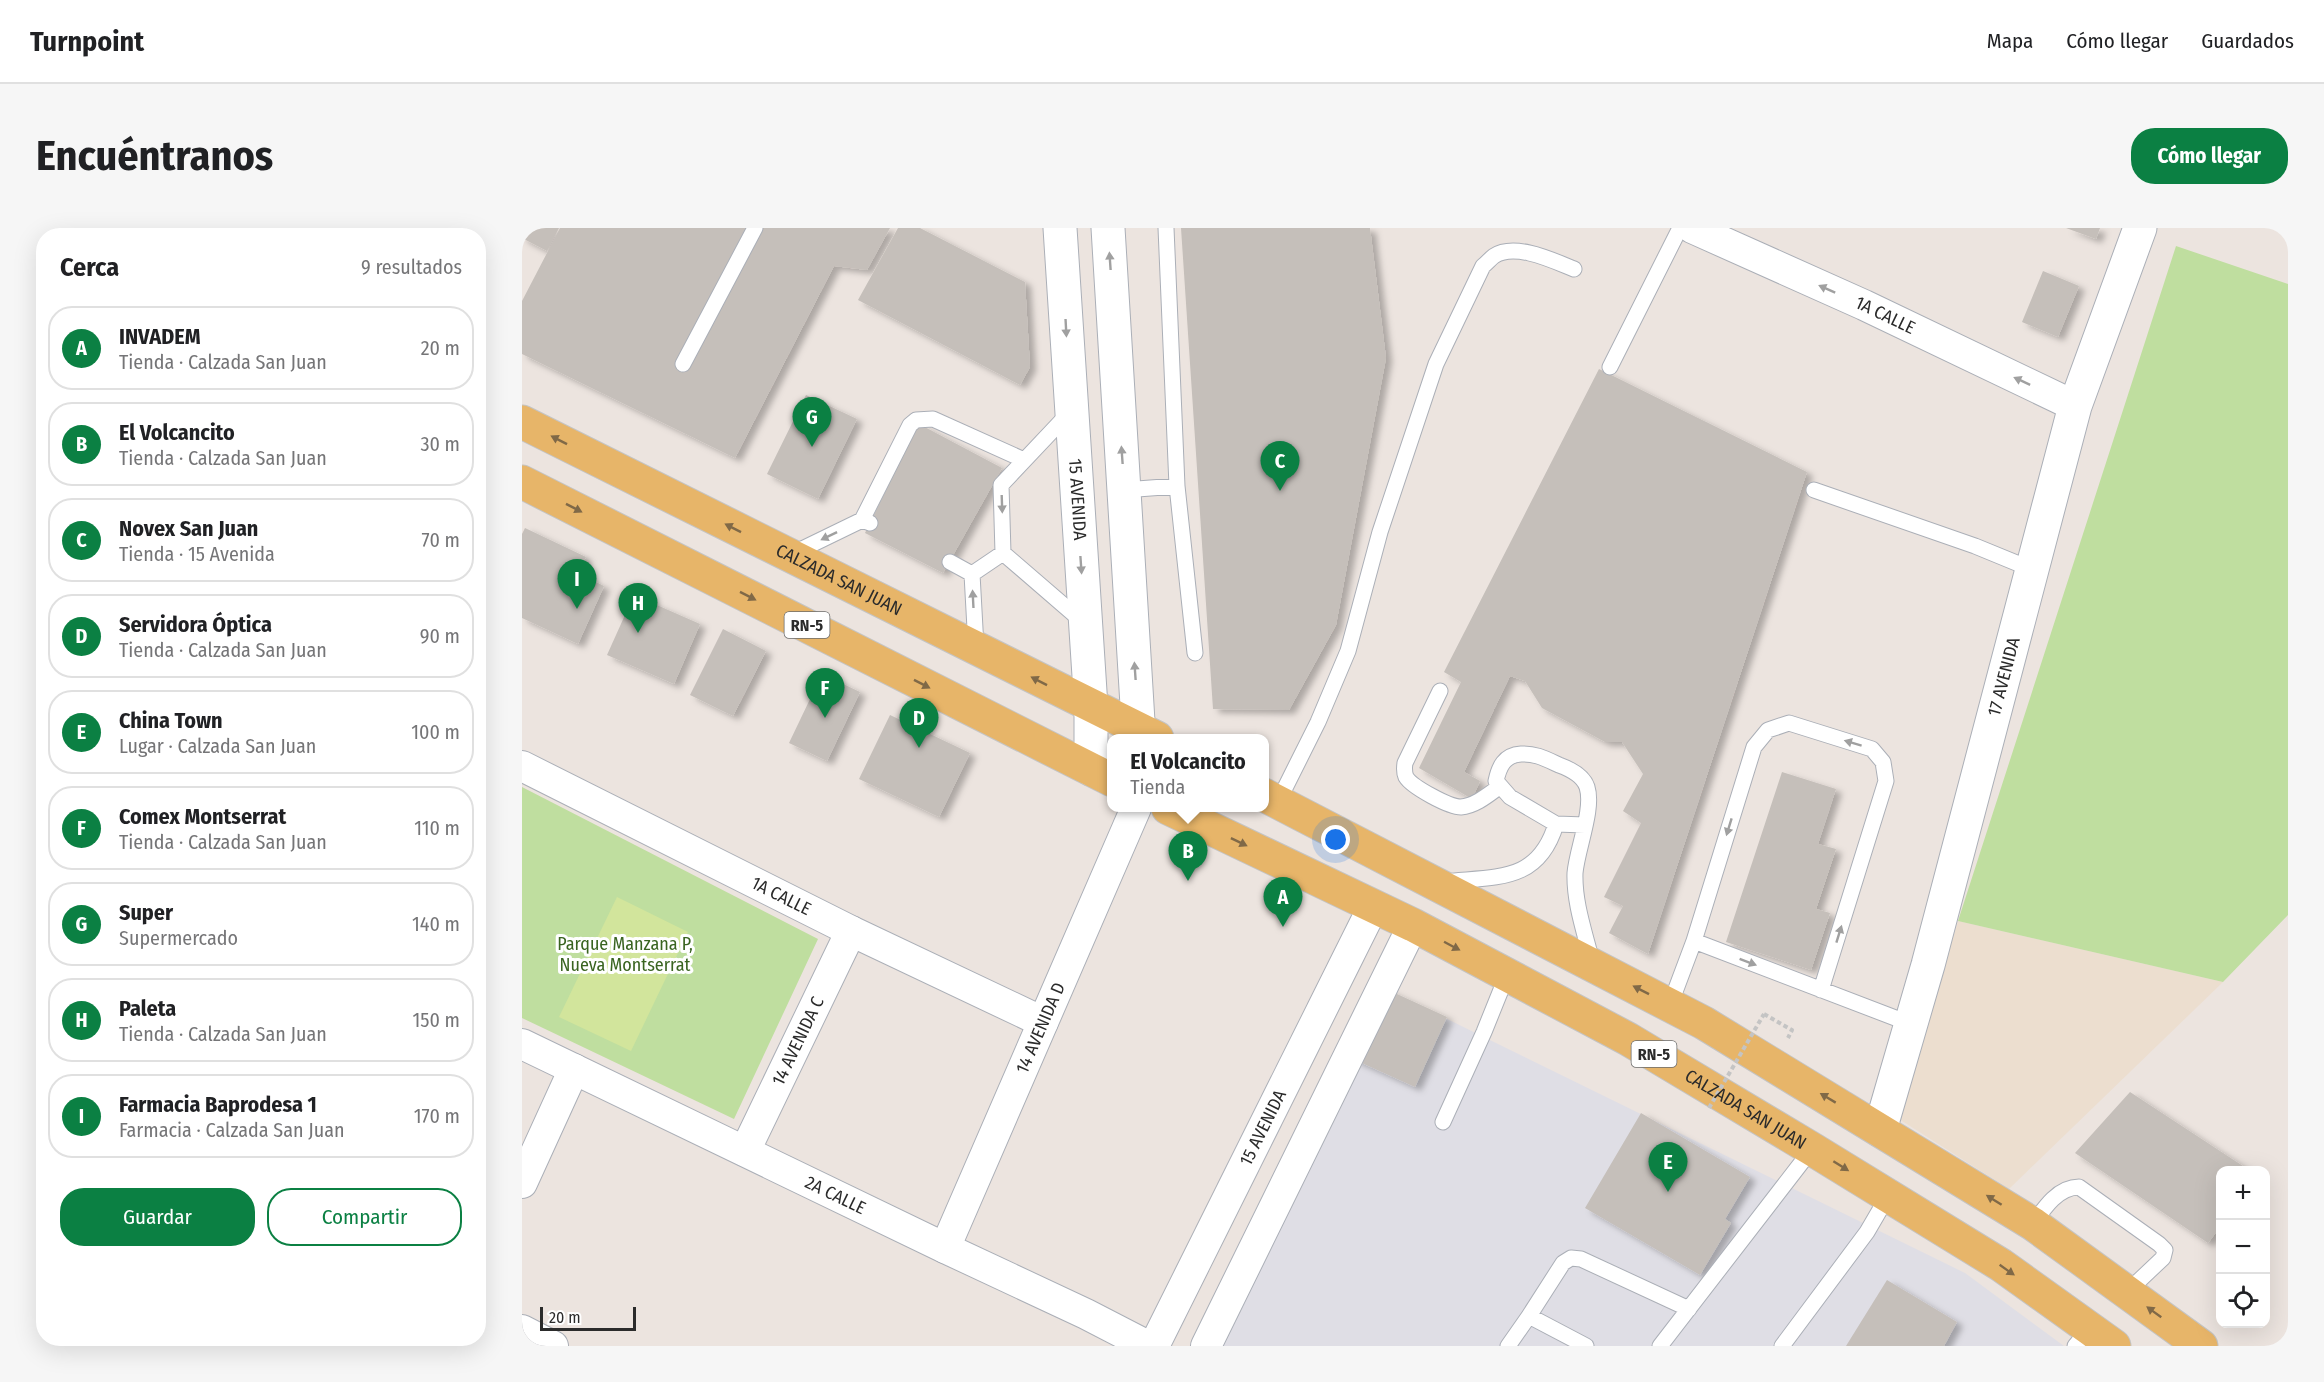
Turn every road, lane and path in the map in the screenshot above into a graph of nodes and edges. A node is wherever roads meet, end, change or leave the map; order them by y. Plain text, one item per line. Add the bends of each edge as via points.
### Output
1 (755, 228) edge
2 (1060, 228) edge
3 (1108, 228) edge
4 (1166, 228) edge
5 (1680, 228) edge
6 (1692, 228) edge
7 (2140, 228) edge
8 (1574, 269) dead end
9 (683, 364) dead end
10 (1610, 367) dead end
11 (2075, 406) junction
12 (1071, 410) junction
13 (522, 422) edge
14 (1024, 460) junction
15 (522, 482) edge
16 (1177, 486) junction
17 (1124, 490) junction
18 (1814, 490) dead end
19 (1003, 553) junction
20 (789, 555) junction
21 (950, 562) dead end
22 (2031, 569) junction
23 (972, 574) junction
24 (1085, 624) junction
25 (976, 650) junction
26 (1195, 653) dead end
27 (1440, 691) dead end
28 (1091, 708) junction
29 (1143, 734) edge
30 (1145, 734) edge
31 (522, 766) edge
32 (1101, 774) edge
33 (1499, 787) junction
34 (1271, 798) edge
35 (1134, 812) edge
36 (1178, 812) edge
37 (1556, 824) junction
38 (1585, 825) junction
39 (1434, 883) junction
40 (1373, 907) junction
41 (1413, 926) junction
42 (851, 931) junction
43 (1694, 941) junction
44 (1593, 965) junction
45 (1507, 975) junction
46 (1821, 990) junction
47 (1670, 1005) junction
48 (1042, 1022) junction
49 (1911, 1024) junction
50 (1792, 1030) dead end
51 (522, 1044) edge
52 (574, 1069) junction
53 (1710, 1108) dead end
54 (1443, 1122) dead end
55 (1880, 1130) junction
56 (1812, 1149) junction
57 (745, 1151) junction
58 (522, 1183) edge
59 (1888, 1196) junction
60 (2033, 1224) junction
61 (945, 1248) junction
62 (2127, 1292) junction
63 (1689, 1309) junction
64 (1529, 1316) junction
65 (522, 1330) edge
66 (2093, 1340) edge
67 (553, 1346) edge
68 (1148, 1346) edge
69 (1154, 1346) edge
70 (1206, 1346) edge
71 (1508, 1346) edge
72 (1586, 1346) edge
73 (1660, 1346) edge
74 (1782, 1346) edge
75 (2201, 1346) edge

1 - 9 lane
2 -> 12 main road, 15 AVENIDA
17 -> 3 main road
4 - 16 lane
5 - 10 lane
11 -> 6 street, 1A CALLE
7 - 11 main road, 17 AVENIDA
8 - 34 lane via 1516,251 1496,254 1483,266 1432,374 1380,532 1348,651 1318,722
11 - 22 main road, 17 AVENIDA
12 - 14 lane
12 -> 24 main road, 15 AVENIDA
20 -> 13 main road, CALZADA SAN JUAN
14 -> 19 lane via 1001,485
14 -> 20 lane via 933,419 916,420 910,425 866,521
15 -> 32 main road, RN-5
16 - 17 lane
16 - 26 lane
30 -> 17 main road
18 - 22 lane
19 - 23 lane
19 - 24 lane
20 - 25 main road, CALZADA SAN JUAN
21 - 23 lane
22 - 49 main road, 17 AVENIDA
25 -> 23 lane
24 - 28 main road, 15 AVENIDA
28 -> 25 main road, CALZADA SAN JUAN
27 - 33 lane via 1405,764 1407,778 1436,798 1458,807 1480,801
28 - 29 main road, CALZADA SAN JUAN
28 - 32 main road, 15 AVENIDA
31 - 42 street, 1A CALLE
33 - 37 lane
33 - 38 lane via 1498,770 1514,754 1533,753 1570,769 1587,787
34 - 39 main road
35 - 48 street, 14 AVENIDA D
36 -> 40 main road, CALZADA SAN JUAN / RN-5
37 - 38 lane
37 - 39 lane via 1542,855 1516,873
38 - 44 lane via 1577,856 1576,891
39 - 44 main road
40 - 41 main road, CALZADA SAN JUAN / RN-5
40 - 69 street, 15 AVENIDA
41 -> 45 main road, CALZADA SAN JUAN / RN-5
41 - 70 street
42 - 48 street, 1A CALLE
42 - 57 street, 14 AVENIDA C
43 -> 46 lane
46 -> 43 lane via 1886,781 1883,762 1872,749 1789,723 1768,730 1754,747
43 - 47 lane
47 -> 44 main road
45 - 54 lane
45 - 56 main road, CALZADA SAN JUAN / RN-5 via 1628,1039
46 - 49 lane
55 -> 47 main road
48 - 61 street, 14 AVENIDA D
49 - 55 main road, 17 AVENIDA
50 - 53 path, bridge via 1764,1014
51 - 52 street, 2A CALLE
52 - 57 street, 2A CALLE
52 - 58 street
60 -> 55 main road
56 -> 59 main road, CALZADA SAN JUAN / RN-5
56 - 63 lane
57 - 61 street, 2A CALLE
59 -> 66 main road, CALZADA SAN JUAN / RN-5 via 2001,1265
59 - 74 lane via 1867,1232
60 - 62 main road
60 - 62 lane via 2061,1191 2079,1187 2158,1244 2165,1250 2163,1258
61 - 68 street, 2A CALLE
75 -> 62 main road
63 - 64 lane via 1581,1259 1571,1258 1563,1263
63 - 73 lane
64 - 71 lane
64 - 72 lane
65 - 67 street

